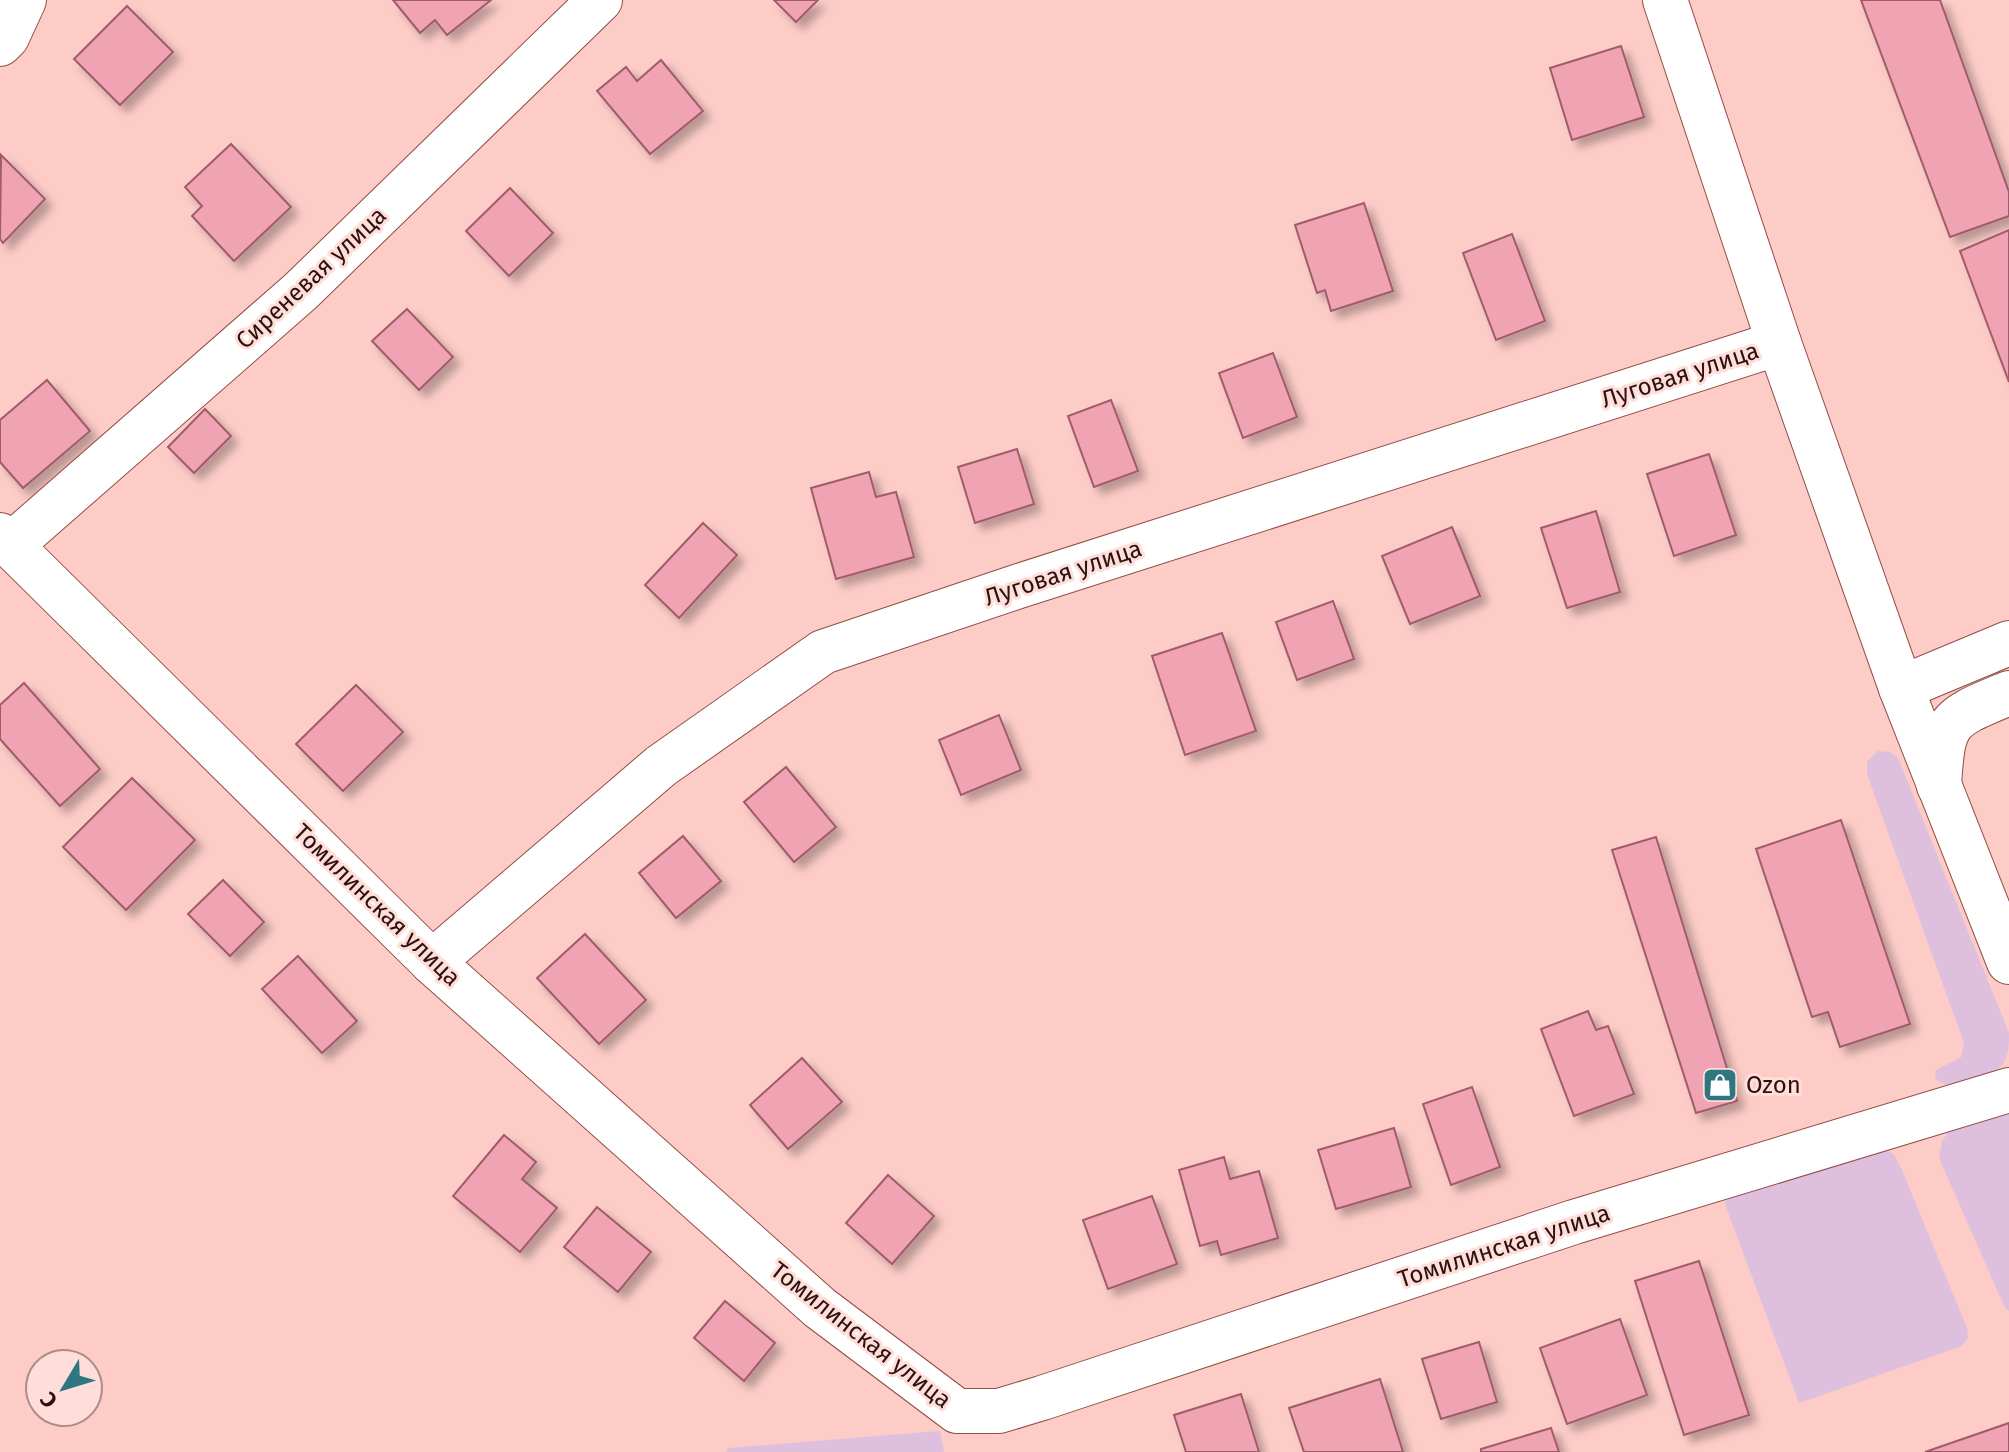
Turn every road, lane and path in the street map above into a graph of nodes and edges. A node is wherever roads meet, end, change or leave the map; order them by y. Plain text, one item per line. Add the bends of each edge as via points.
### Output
1 (24, 0) edge
2 (600, 0) edge
3 (1665, 0) edge
4 (0, 44) edge
5 (1779, 343) junction
6 (5, 540) edge
7 (2009, 643) edge
8 (2009, 668) edge
9 (2009, 693) edge
10 (1905, 700) junction
11 (1939, 786) junction
12 (2006, 947) edge
13 (432, 962) junction
14 (2009, 1090) edge

1 - 4 street
2 - 6 street, Сиреневая улица via 301,291
3 - 5 street
5 - 10 street
5 - 13 street, Луговая улица via 823,652 661,766
6 - 13 street, Томилинская улица
7 - 10 street
8 - 10 street
9 - 11 street via 1950,724 1941,742
10 - 11 street
11 - 12 street
13 - 14 street, Томилинская улица via 820,1308 957,1411 999,1411 1042,1398 1574,1222

